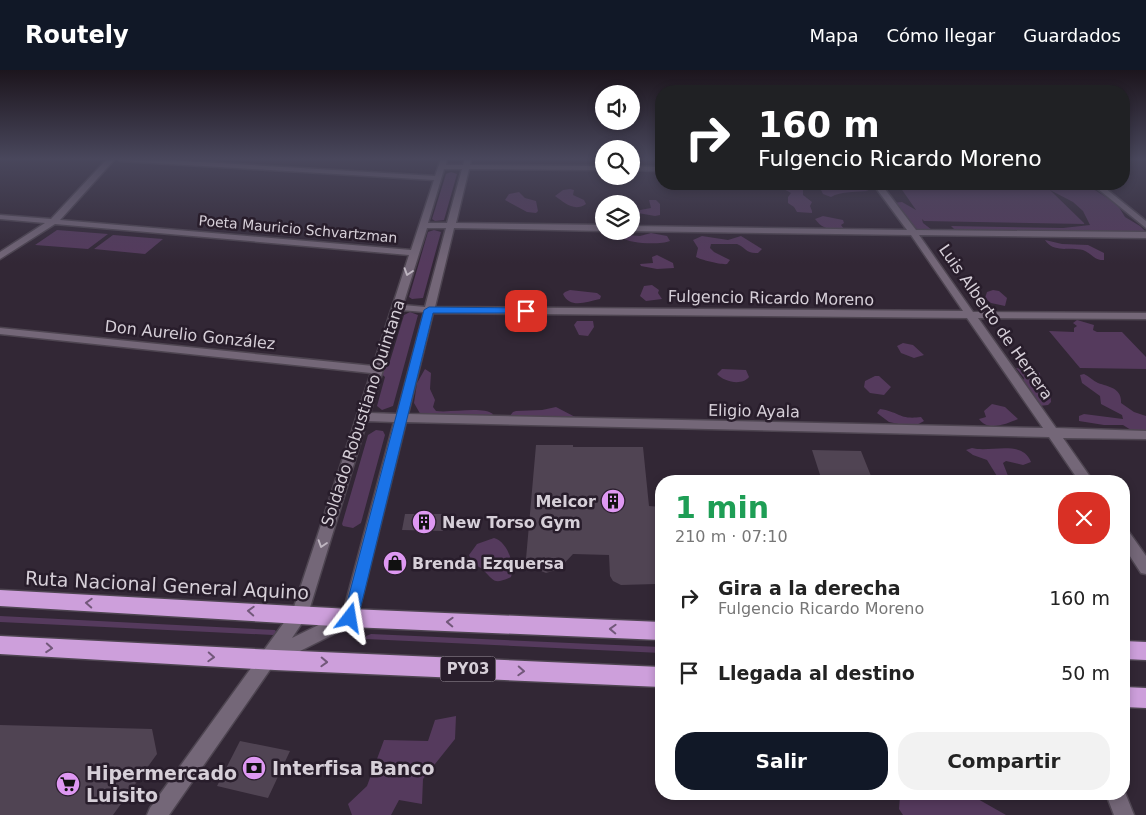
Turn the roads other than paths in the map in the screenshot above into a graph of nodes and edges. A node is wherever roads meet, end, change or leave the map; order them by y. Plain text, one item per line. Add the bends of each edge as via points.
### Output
1 (79, 194) edge
2 (433, 194) edge
3 (459, 194) edge
4 (884, 194) edge
5 (1108, 194) edge
6 (0, 217) edge
7 (53, 222) junction
8 (423, 225) junction
9 (1146, 225) edge
10 (450, 226) junction
11 (595, 228) edge
12 (640, 229) edge
13 (913, 232) junction
14 (1146, 235) edge
15 (414, 253) junction
16 (0, 256) edge
17 (397, 307) junction
18 (429, 310) junction
19 (970, 315) junction
20 (1146, 316) edge
21 (0, 331) edge
22 (377, 370) junction
23 (362, 418) junction
24 (401, 418) junction
25 (1052, 433) junction
26 (1146, 435) edge
27 (1082, 475) edge
28 (1130, 545) edge
29 (1146, 568) edge
30 (0, 598) edge
31 (300, 614) junction
32 (350, 618) junction
33 (655, 631) edge
34 (0, 645) edge
35 (1130, 650) edge
36 (1146, 651) edge
37 (266, 659) junction
38 (655, 677) edge
39 (1130, 697) edge
40 (1146, 698) edge
41 (1118, 800) edge
42 (157, 815) edge
43 (1124, 815) edge

1 - 7 street
2 - 8 street, Soldado Robustiano Quintana
3 - 10 street
4 - 13 street, Luis Alberto de Herrera
5 - 9 street
6 - 7 street, Poeta Mauricio Schvartzman
7 - 15 street, Poeta Mauricio Schvartzman
7 - 16 street
8 - 10 street
8 - 15 street, Soldado Robustiano Quintana
10 - 11 street
10 - 18 street
12 - 13 street
13 - 14 street
13 - 19 street, Luis Alberto de Herrera
15 -> 17 street, Soldado Robustiano Quintana
17 - 18 street, Fulgencio Ricardo Moreno
17 - 22 street, Soldado Robustiano Quintana
18 - 19 street, Fulgencio Ricardo Moreno
18 - 24 street
19 - 20 street, Fulgencio Ricardo Moreno
19 - 25 street, Luis Alberto de Herrera
21 - 22 street, Don Aurelio González
22 - 23 street, Soldado Robustiano Quintana
23 - 24 street, Eligio Ayala
23 -> 31 street, Soldado Robustiano Quintana
24 - 25 street, Eligio Ayala
24 - 32 street
25 - 26 street, Eligio Ayala
25 - 27 street, Luis Alberto de Herrera
28 - 29 street
31 -> 30 highway, Ruta Nacional General Aquino
31 - 32 highway, Ruta Nacional General Aquino
31 - 37 street, Soldado Robustiano Quintana
33 -> 32 highway, Ruta Nacional General Aquino
32 - 37 street
34 -> 37 highway, PY03
35 - 36 highway
37 -> 38 highway, PY03
37 - 42 street, Soldado Robustiano Quintana
39 - 40 highway
41 - 43 street

